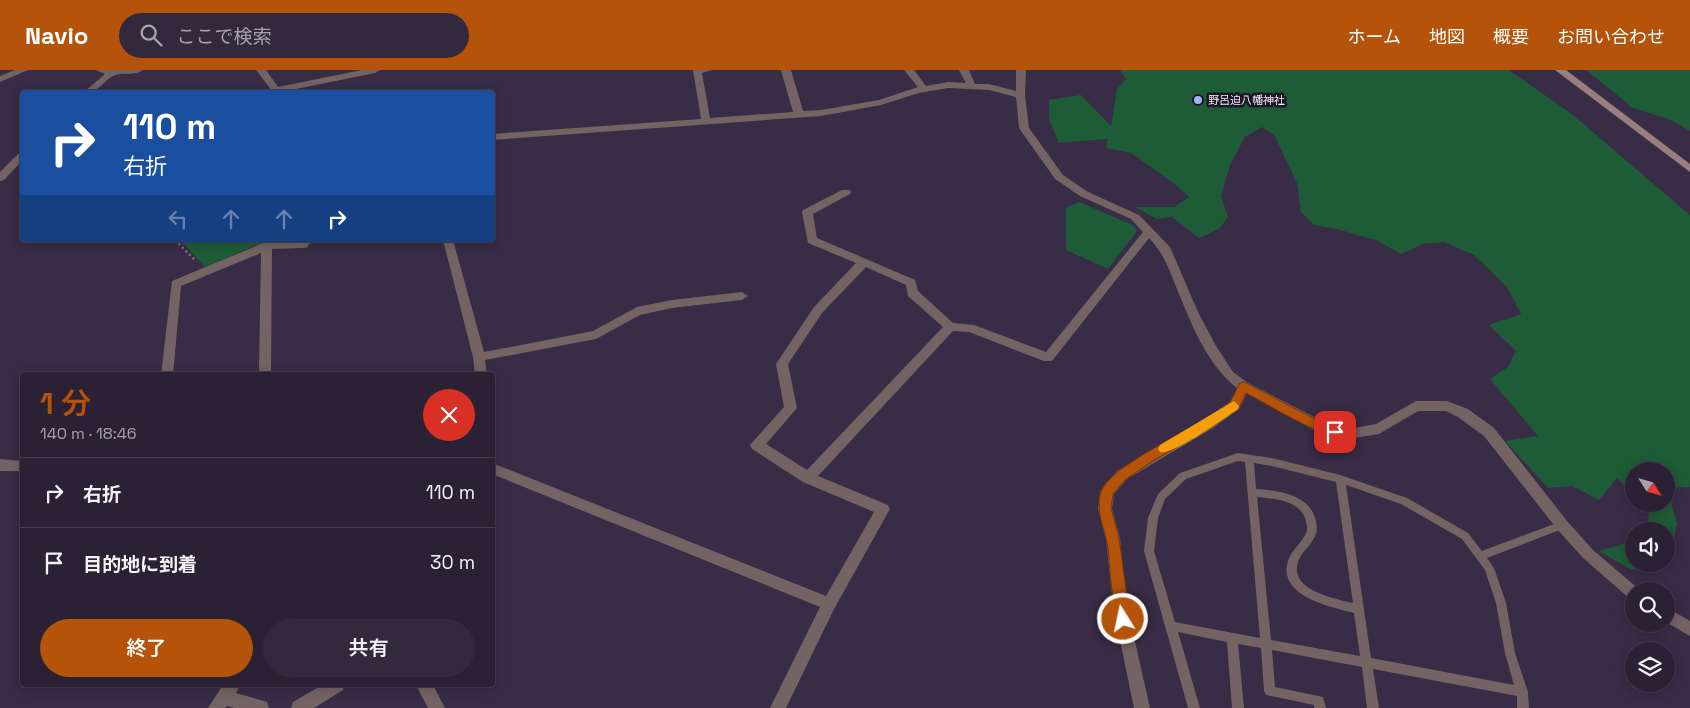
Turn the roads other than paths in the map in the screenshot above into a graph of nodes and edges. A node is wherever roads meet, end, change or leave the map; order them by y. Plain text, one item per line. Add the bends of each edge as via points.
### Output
1 (23, 70) edge
2 (101, 70) edge
3 (138, 70) edge
4 (261, 70) edge
5 (376, 70) edge
6 (707, 70) edge
7 (786, 70) edge
8 (909, 70) edge
9 (964, 70) edge
10 (1021, 70) edge
11 (1560, 70) edge
12 (112, 73) junction
13 (0, 79) edge
14 (971, 85) junction
15 (924, 89) junction
16 (91, 90) edge
17 (275, 90) edge
18 (281, 90) edge
19 (1020, 95) junction
20 (798, 115) junction
21 (706, 122) junction
22 (495, 137) edge
23 (20, 158) edge
24 (1690, 169) edge
25 (0, 178) edge
26 (846, 192) dead end
27 (1149, 231) junction
28 (306, 242) edge
29 (449, 242) edge
30 (267, 246) junction
31 (864, 262) junction
32 (742, 296) dead end
33 (950, 327) junction
34 (479, 357) junction
35 (266, 370) dead end
36 (167, 372) edge
37 (481, 372) edge
38 (1244, 386) junction
39 (1249, 459) junction
40 (0, 465) edge
41 (20, 466) edge
42 (495, 469) edge
43 (808, 478) junction
44 (1340, 479) junction
45 (1254, 493) junction
46 (1562, 525) junction
47 (1480, 556) junction
48 (1625, 585) edge
49 (829, 604) junction
50 (1359, 610) junction
51 (1675, 620) edge
52 (1170, 626) junction
53 (1690, 629) edge
54 (1232, 638) junction
55 (1264, 644) junction
56 (1367, 664) junction
57 (334, 687) edge
58 (425, 687) edge
59 (1522, 692) junction
60 (224, 697) edge
61 (261, 708) edge
62 (298, 708) edge
63 (437, 708) edge
64 (778, 708) edge
65 (1142, 708) edge
66 (1194, 708) edge
67 (1238, 708) edge
68 (1320, 708) edge
69 (1373, 708) edge
70 (1523, 708) edge

1 - 13 street
2 - 12 street
3 - 12 street
4 - 17 street
5 - 18 street
6 - 21 street via 696,71
7 - 20 street
8 - 15 street
9 - 14 street
10 - 19 street
11 - 24 main road
12 - 16 street
14 - 15 street
14 - 19 street
15 - 20 street via 881,102
19 - 27 street via 1024,128 1059,177 1084,194 1135,217
20 - 21 street
21 - 22 street
23 - 25 street
26 - 31 street via 807,212 812,240
27 - 33 street via 1048,358 970,328
27 - 38 street via 1166,250 1211,349 1229,376
28 - 30 street
29 - 34 street
30 - 35 street
30 - 36 street via 176,284
31 - 33 street via 911,283 912,293
31 - 43 street via 818,310 782,364 791,408 757,445
32 - 34 street via 637,311 596,335
33 - 43 street
34 - 37 street
38 - 46 street via 1335,432 1379,429 1416,406 1437,404 1455,409 1489,432
38 - 65 street via 1235,405 1122,475 1107,492 1105,508 1113,538 1120,606
39 - 44 lane
39 - 45 lane
39 - 52 lane via 1238,457 1183,476 1161,497 1153,518 1149,551
40 - 41 street
42 - 49 street
43 - 49 street via 883,509
44 - 47 lane via 1404,501 1465,536
44 - 50 lane
45 - 50 lane via 1271,494 1301,504 1311,515 1312,532 1293,561 1292,573 1297,584 1316,598
45 - 55 lane
46 - 47 lane
46 - 48 street via 1588,554
47 - 59 lane via 1489,568 1501,603 1510,653
49 - 64 street
50 - 56 lane
51 - 53 street
52 - 54 lane
52 - 66 lane
54 - 55 lane
54 - 67 lane
55 - 56 lane
55 - 68 lane via 1270,690 1319,701
56 - 59 lane
56 - 69 lane
57 - 62 street
58 - 63 street
59 - 70 lane
60 - 61 street

